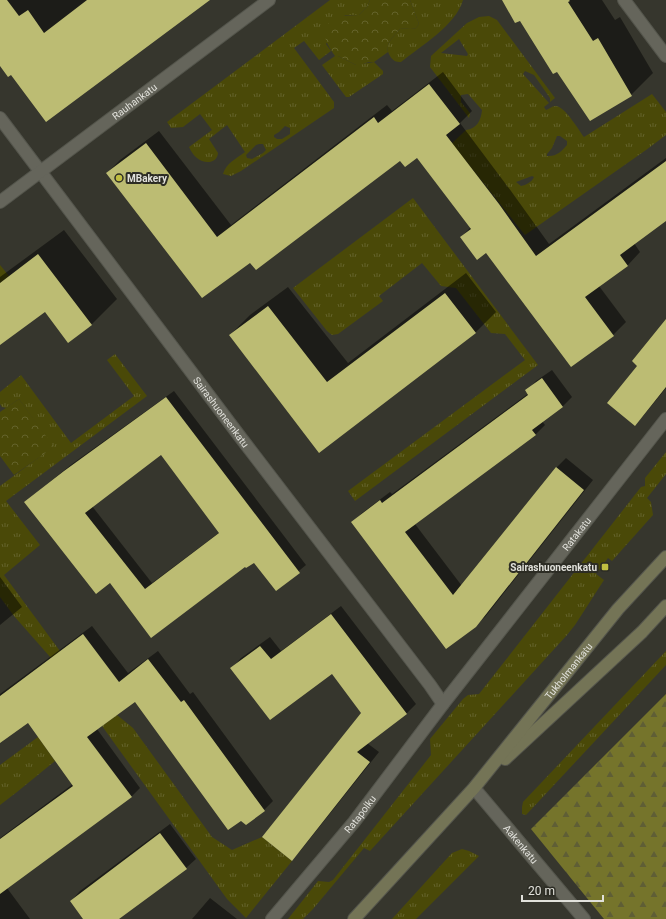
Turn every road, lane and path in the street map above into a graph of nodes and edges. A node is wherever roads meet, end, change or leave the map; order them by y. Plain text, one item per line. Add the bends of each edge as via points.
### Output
1 (270, 0) edge
2 (624, 0) edge
3 (666, 56) edge
4 (0, 118) edge
5 (41, 172) junction
6 (0, 202) edge
7 (666, 420) edge
8 (666, 557) edge
9 (666, 606) edge
10 (666, 614) edge
11 (654, 619) junction
12 (443, 704) junction
13 (474, 788) junction
14 (272, 919) edge
15 (354, 919) edge
16 (584, 919) edge

1 - 5 street, Rauhankatu
2 - 3 street
4 - 5 street, Sairashuoneenkatu
5 - 6 street, Rauhankatu
5 - 12 street, Sairashuoneenkatu
7 - 12 street, Ratakatu
8 - 13 main road, Tukholmankatu via 618,609
9 - 11 main road, Tukholmankatu
10 - 11 street
11 - 13 main road, Tukholmankatu
12 - 14 street, Ratapolku via 354,822
13 - 15 main road, Tukholmankatu
13 - 16 street, Aakenkatu

